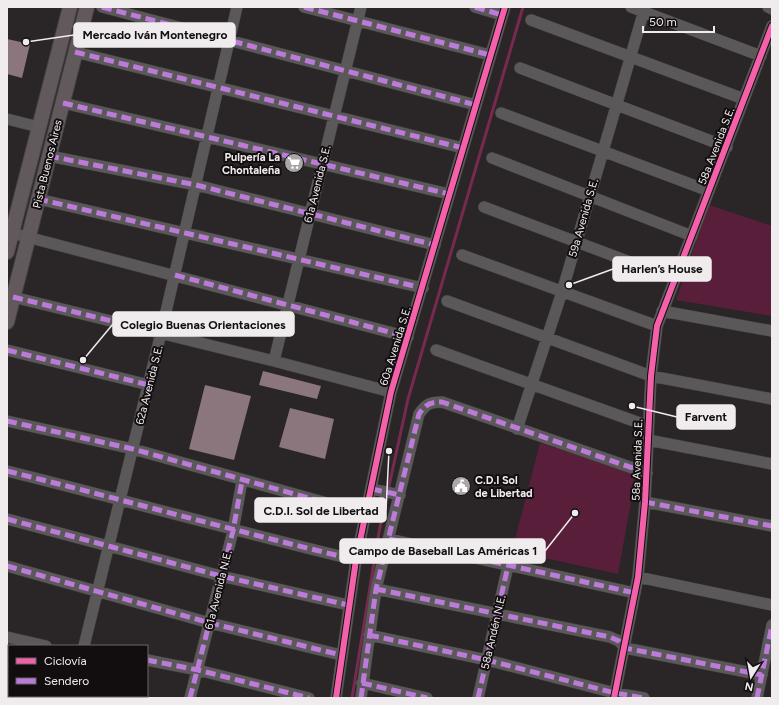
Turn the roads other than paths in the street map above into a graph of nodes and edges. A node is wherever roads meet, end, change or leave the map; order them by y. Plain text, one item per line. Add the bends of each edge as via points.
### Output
1 (70, 7) edge
2 (87, 7) edge
3 (102, 7) edge
4 (237, 7) edge
5 (304, 7) edge
6 (361, 7) edge
7 (476, 7) edge
8 (631, 7) edge
9 (768, 7) edge
10 (644, 9) edge
11 (772, 9) edge
12 (504, 11) edge
13 (530, 20) dead end
14 (358, 21) junction
15 (772, 26) edge
16 (229, 40) junction
17 (75, 52) junction
18 (490, 55) junction
19 (761, 56) junction
20 (630, 57) junction
21 (520, 68) dead end
22 (346, 70) junction
23 (218, 87) junction
24 (744, 99) junction
25 (63, 103) junction
26 (476, 105) junction
27 (616, 105) junction
28 (501, 113) dead end
29 (334, 116) junction
30 (7, 119) edge
31 (39, 127) junction
32 (206, 137) junction
33 (727, 146) junction
34 (463, 148) junction
35 (602, 151) junction
36 (49, 156) junction
37 (492, 158) dead end
38 (322, 164) junction
39 (196, 185) junction
40 (709, 191) junction
41 (450, 194) junction
42 (589, 196) junction
43 (38, 199) junction
44 (484, 207) dead end
45 (310, 213) junction
46 (185, 232) junction
47 (12, 233) junction
48 (692, 236) junction
49 (28, 238) junction
50 (576, 242) junction
51 (435, 245) junction
52 (7, 252) edge
53 (462, 255) dead end
54 (299, 258) junction
55 (175, 275) junction
56 (675, 280) junction
57 (423, 288) junction
58 (562, 292) junction
59 (13, 297) junction
60 (447, 301) dead end
61 (287, 306) junction
62 (662, 311) junction
63 (7, 322) edge
64 (657, 326) junction
65 (772, 331) edge
66 (162, 333) junction
67 (408, 337) junction
68 (547, 338) junction
69 (7, 350) edge
70 (436, 350) dead end
71 (274, 361) junction
72 (651, 376) junction
73 (532, 384) junction
74 (149, 385) junction
75 (391, 392) junction
76 (772, 399) edge
77 (7, 421) edge
78 (648, 426) junction
79 (517, 429) junction
80 (648, 440) junction
81 (133, 449) junction
82 (772, 464) edge
83 (7, 471) edge
84 (647, 474) junction
85 (242, 481) junction
86 (386, 492) junction
87 (120, 499) junction
88 (646, 502) junction
89 (366, 514) junction
90 (7, 519) edge
91 (772, 526) edge
92 (233, 531) junction
93 (389, 539) junction
94 (109, 545) junction
95 (356, 560) junction
96 (7, 566) edge
97 (508, 566) junction
98 (221, 576) junction
99 (638, 577) junction
100 (98, 590) junction
101 (376, 590) junction
102 (636, 593) junction
103 (348, 605) junction
104 (772, 605) edge
105 (497, 614) junction
106 (210, 623) junction
107 (772, 625) edge
108 (369, 635) junction
109 (7, 637) edge
110 (42, 645) edge
111 (84, 645) edge
112 (624, 648) junction
113 (341, 654) junction
114 (148, 660) edge
115 (487, 660) junction
116 (198, 670) junction
117 (762, 674) junction
118 (362, 683) junction
119 (615, 696) edge
120 (190, 698) edge
121 (309, 698) edge
122 (336, 698) edge
123 (361, 698) edge
124 (427, 698) edge
125 (478, 698) edge
126 (644, 698) edge
127 (757, 698) edge

1 - 31 main road, Pista Buenos Aires
2 - 17 main road, Pista Buenos Aires
3 - 16 street
4 - 16 street, 62a Avenida S.E.
5 - 14 street
6 - 14 street, 61a Avenida S.E.
7 - 12 street
8 - 10 street
9 - 11 street
10 - 19 street
10 - 20 street, 59a Avenida S.E.
12 - 18 street, 60a Avenida S.E.
13 - 20 street
14 - 18 street
14 - 22 street, 61a Avenida S.E.
15 - 19 street, 58a Avenida S.E.
16 - 22 street
16 - 23 street, 62a Avenida S.E.
17 - 23 street
17 - 25 main road, Pista Buenos Aires
18 - 26 street, 60a Avenida S.E.
19 - 24 street, 58a Avenida S.E.
20 - 24 street
20 - 27 street, 59a Avenida S.E.
21 - 27 street
22 - 26 street
22 - 29 street, 61a Avenida S.E.
23 - 29 street
23 - 32 street, 62a Avenida S.E.
24 - 33 street, 58a Avenida S.E.
25 - 32 street
25 - 36 main road, Pista Buenos Aires
26 - 34 street, 60a Avenida S.E.
27 - 33 street
27 - 35 street, 59a Avenida S.E.
28 - 35 street
29 - 34 street
29 - 38 street, 61a Avenida S.E.
30 - 31 street
31 - 47 main road, Pista Buenos Aires
32 - 38 street
32 - 39 street, 62a Avenida S.E.
33 - 40 street, 58a Avenida S.E.
34 - 41 street, 60a Avenida S.E.
35 - 40 street
35 - 42 street, 59a Avenida S.E.
36 - 39 street
36 - 43 main road, Pista Buenos Aires
37 - 42 street
38 - 41 street
38 - 45 street, 61a Avenida S.E.
39 - 45 street
39 - 46 street, 62a Avenida S.E.
40 - 48 street, 58a Avenida S.E.
41 - 51 street, 60a Avenida S.E.
42 - 48 street
42 - 50 street, 59a Avenida S.E.
43 - 46 street
43 - 49 main road, Pista Buenos Aires
44 - 50 street
45 - 51 street
45 - 54 street, 61a Avenida S.E.
46 - 54 street
46 - 55 street, 62a Avenida S.E.
47 - 49 street
47 - 52 main road, Pista Buenos Aires
48 - 56 street, 58a Avenida S.E.
49 - 55 street
49 - 59 main road, Pista Buenos Aires
50 - 56 street
50 - 58 street, 59a Avenida S.E.
51 - 57 street, 60a Avenida S.E.
53 - 58 street
54 - 57 street
54 - 61 street, 61a Avenida S.E.
55 - 61 street
55 - 66 street, 62a Avenida S.E.
56 - 62 street, 58a Avenida S.E.
57 - 67 street, 60a Avenida S.E.
58 - 64 street
58 - 68 street, 59a Avenida S.E.
59 - 63 main road, Pista Buenos Aires
59 - 66 street
60 - 68 street
61 - 67 street
61 - 71 street, 61a Avenida S.E.
62 - 64 street, 58a Avenida S.E.
62 - 65 street
64 - 72 street, 58a Avenida S.E.
66 - 71 street
66 - 74 street, 62a Avenida S.E.
67 - 75 street, 60a Avenida S.E.
68 - 72 street
68 - 73 street, 59a Avenida S.E.
69 - 74 street
70 - 73 street
71 - 75 street
72 - 76 street
72 - 78 street, 58a Avenida S.E.
73 - 78 street
73 - 79 street, 59a Avenida S.E.
74 - 81 street, 62a Avenida S.E.
75 - 86 street, 60a Avenida S.E.
77 - 81 street
78 - 80 street, 58a Avenida S.E.
79 - 84 street
79 - 86 street via 442,402 432,402 424,406 419,414
80 - 82 street
80 - 84 street, 58a Avenida S.E.
81 - 85 street
81 - 87 street, 62a Avenida S.E.
83 - 87 street
84 - 88 street, 58a Avenida S.E.
85 - 89 street
85 - 92 street, 61a Avenida N.E.
86 - 89 street, 60a Avenida S.E.
86 - 93 street
87 - 92 street
87 - 94 street, 62a Avenida S.E.
88 - 91 street
88 - 99 street, 58a Avenida S.E.
89 - 95 street, 60a Avenida S.E.
90 - 94 street
92 - 95 street
92 - 98 street, 61a Avenida N.E.
93 - 97 street
93 - 101 street
94 - 98 street
94 - 100 street, 62a Avenida S.E.
95 - 103 street, 60a Avenida S.E.
96 - 100 street
97 - 102 street
97 - 105 street, 58a Andén N.E.
98 - 103 street
98 - 106 street, 61a Avenida N.E.
99 - 102 street, 58a Avenida S.E.
99 - 104 street
100 - 106 street
100 - 111 street, 62a Avenida S.E.
101 - 105 street
101 - 108 street
102 - 112 street, 58a Avenida S.E.
103 - 113 street, 60a Avenida S.E.
105 - 112 street via 610,637
105 - 115 street, 58a Andén N.E.
106 - 113 street
106 - 116 street, 61a Avenida N.E.
107 - 117 street
108 - 115 street
108 - 118 street
109 - 110 street
112 - 117 street
112 - 119 street, 58a Avenida S.E.
113 - 122 street, 60a Avenida S.E.
114 - 116 street
115 - 119 street
115 - 125 street, 58a Andén N.E.
116 - 120 street, 61a Avenida N.E.
116 - 121 street
117 - 127 street
118 - 123 street
118 - 124 street
119 - 126 street

